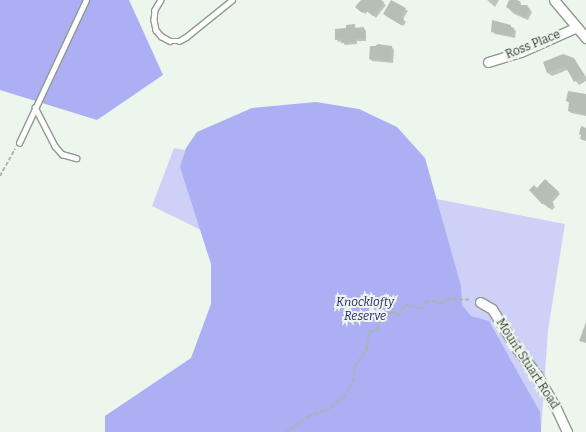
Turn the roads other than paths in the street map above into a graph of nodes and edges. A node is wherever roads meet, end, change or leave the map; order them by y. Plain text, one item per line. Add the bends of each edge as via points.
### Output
1 (86, 0) edge
2 (161, 0) edge
3 (232, 0) edge
4 (554, 0) edge
5 (577, 28) junction
6 (586, 38) edge
7 (488, 62) dead end
8 (35, 107) junction
9 (19, 143) road end
10 (76, 158) dead end
11 (480, 302) dead end
12 (567, 432) edge

1 - 8 lane
2 - 3 lane via 155,10 156,30 170,41 186,37
4 - 5 street
5 - 6 street
5 - 7 street, Ross Place via 521,52
8 - 9 lane
8 - 10 lane via 55,146 62,154
11 - 12 street, Mount Stuart Road via 492,309 555,406

